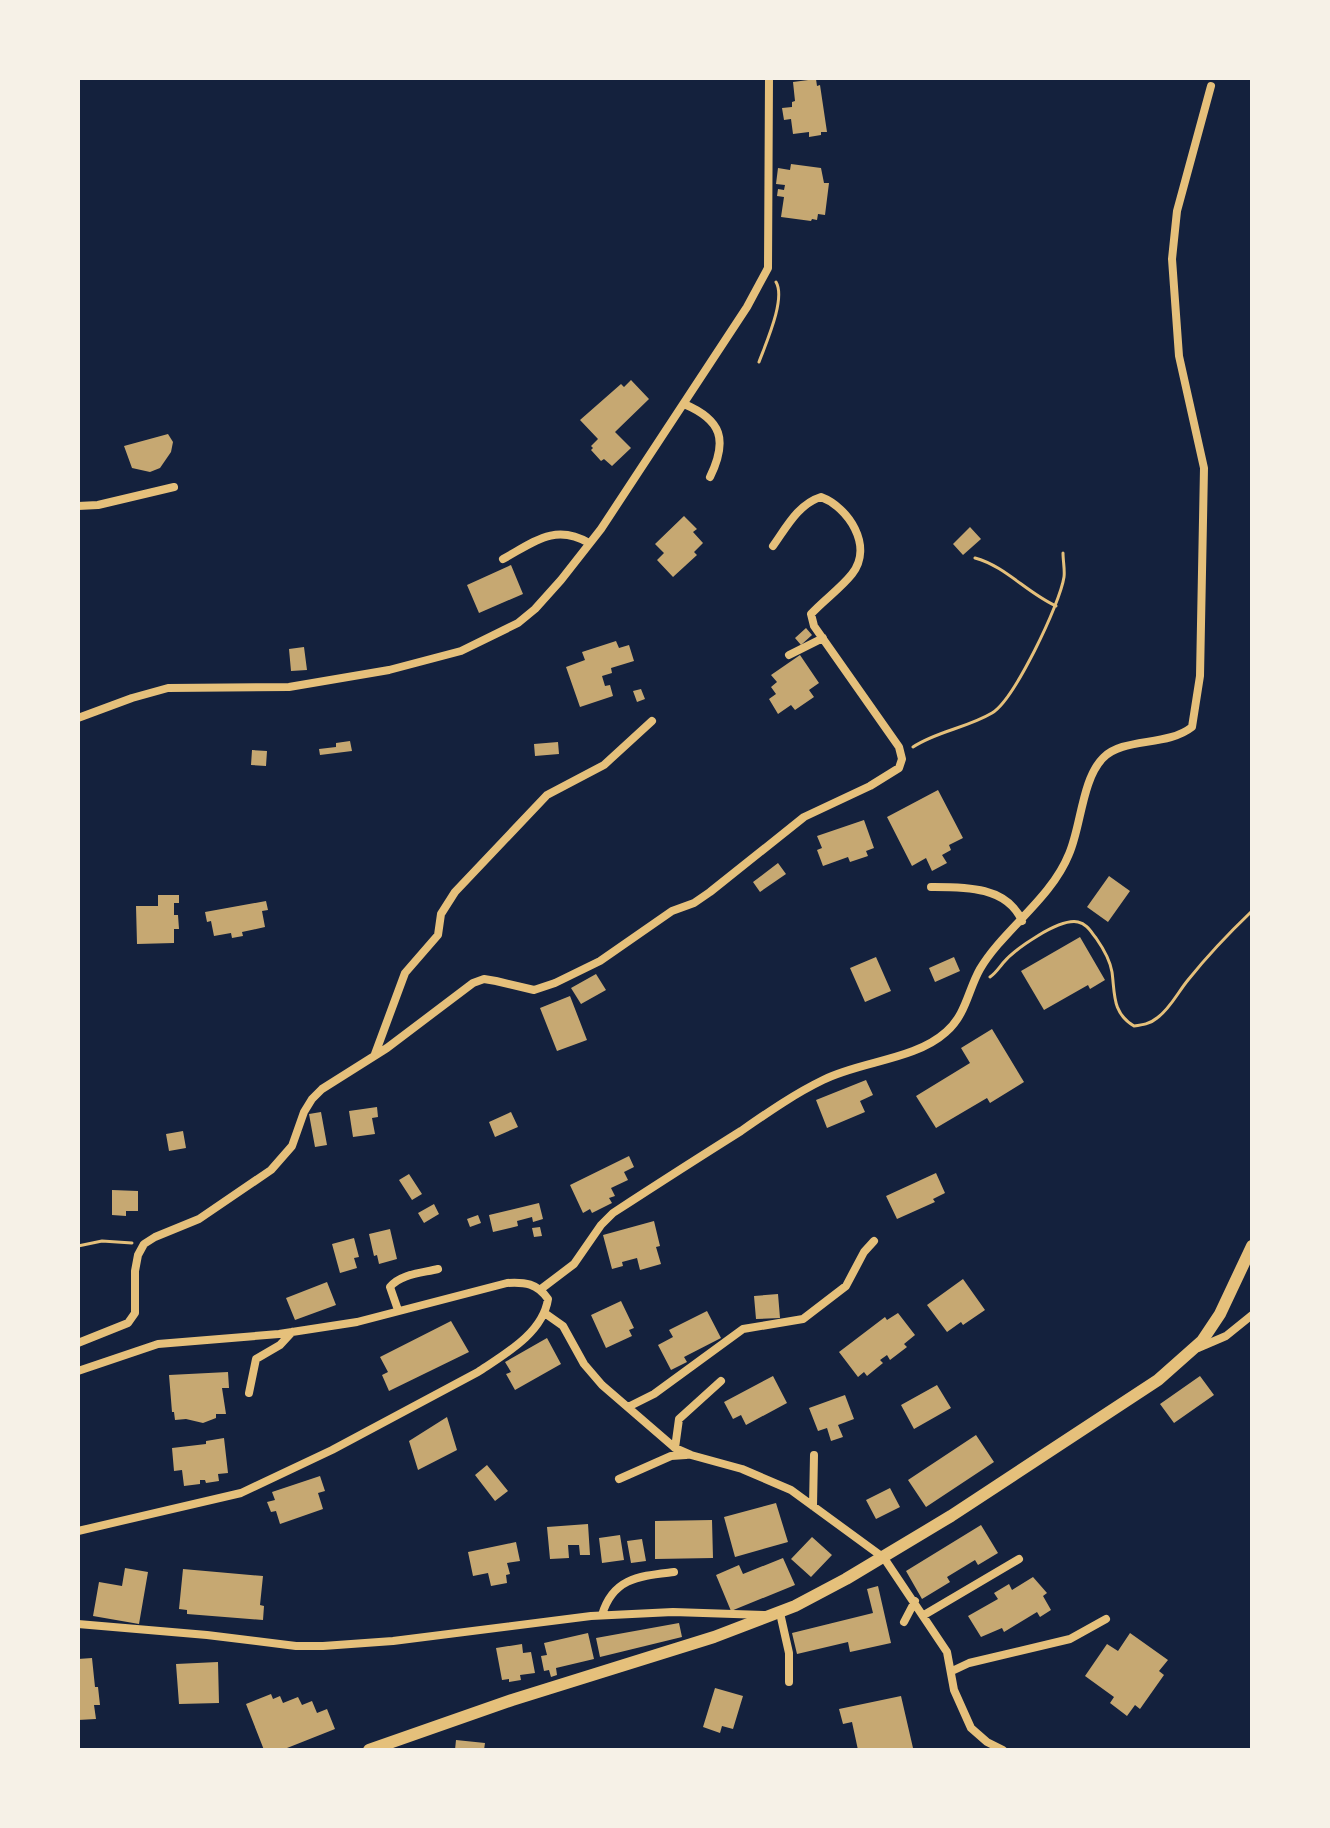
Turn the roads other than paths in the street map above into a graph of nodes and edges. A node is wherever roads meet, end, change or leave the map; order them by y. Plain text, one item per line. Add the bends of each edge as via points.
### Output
1 (769, 78) edge
2 (1211, 86) dead end
3 (684, 404) junction
4 (710, 477) dead end
5 (174, 487) dead end
6 (78, 506) edge
7 (589, 543) junction
8 (773, 546) dead end
9 (503, 559) dead end
10 (823, 638) junction
11 (789, 655) dead end
12 (78, 718) edge
13 (652, 721) dead end
14 (931, 887) dead end
15 (1022, 921) junction
16 (375, 1055) junction
17 (874, 1241) dead end
18 (1252, 1246) edge
19 (438, 1269) dead end
20 (541, 1289) junction
21 (398, 1310) junction
22 (546, 1314) junction
23 (1252, 1315) edge
24 (292, 1332) junction
25 (78, 1343) edge
26 (1190, 1352) junction
27 (78, 1371) edge
28 (721, 1381) dead end
29 (249, 1393) dead end
30 (628, 1407) junction
31 (675, 1448) junction
32 (691, 1455) junction
33 (814, 1455) dead end
34 (619, 1479) dead end
35 (813, 1506) junction
36 (78, 1531) edge
37 (884, 1558) junction
38 (1019, 1559) dead end
39 (674, 1572) dead end
40 (915, 1601) junction
41 (777, 1614) junction
42 (602, 1615) junction
43 (924, 1615) junction
44 (1106, 1619) dead end
45 (904, 1622) dead end
46 (78, 1624) edge
47 (952, 1671) junction
48 (789, 1682) dead end
49 (369, 1750) edge
50 (1003, 1750) edge

1 - 3 street via 768,268
2 - 15 street via 1177,211 1172,259 1179,356 1204,468 1195,718 1192,727 1176,736 1111,750 1099,762 1069,856
3 - 4 street via 707,415 720,435 719,459
3 - 7 street
5 - 6 street
7 - 9 street via 560,533
7 - 12 street via 535,609 461,651 289,687 160,690
8 - 10 street via 801,509 821,497 845,511 854,524 860,558 853,573 811,614
10 - 11 street
10 - 16 street via 899,747 899,768 804,817 710,892 580,972 534,990 484,979 473,983
13 - 16 street via 604,765 547,795 455,892 441,914 438,935 405,973
14 - 15 street via 991,893 1012,903
15 - 20 street via 981,968 959,1018 946,1032 915,1050 825,1079 755,1121 613,1213 574,1264
16 - 25 street via 312,1099 292,1146 271,1170 199,1219 144,1244 135,1271 135,1313 128,1323
17 - 30 street via 846,1286 803,1319 743,1329
18 - 26 main road via 1220,1314
19 - 21 street via 392,1282
20 - 21 street via 526,1282 507,1283
20 - 22 street via 548,1299
21 - 24 street
22 - 30 street via 563,1326 593,1375
22 - 36 street via 478,1372 283,1475 212,1501
23 - 26 street via 1226,1336
24 - 27 street via 158,1344
24 - 29 street via 256,1359
26 - 37 main road via 1158,1380
28 - 31 street via 679,1419
30 - 31 street
31 - 32 street
32 - 34 street via 671,1456
32 - 35 street via 742,1469 791,1490
33 - 35 street
35 - 37 street
37 - 40 street
37 - 41 main road
38 - 43 street
39 - 42 street via 629,1579
40 - 43 street
40 - 45 street
41 - 42 street
41 - 48 street via 789,1653
41 - 49 main road
42 - 46 street via 323,1646
43 - 47 street via 947,1652
44 - 47 street via 1070,1639
47 - 50 street via 954,1690 971,1728

